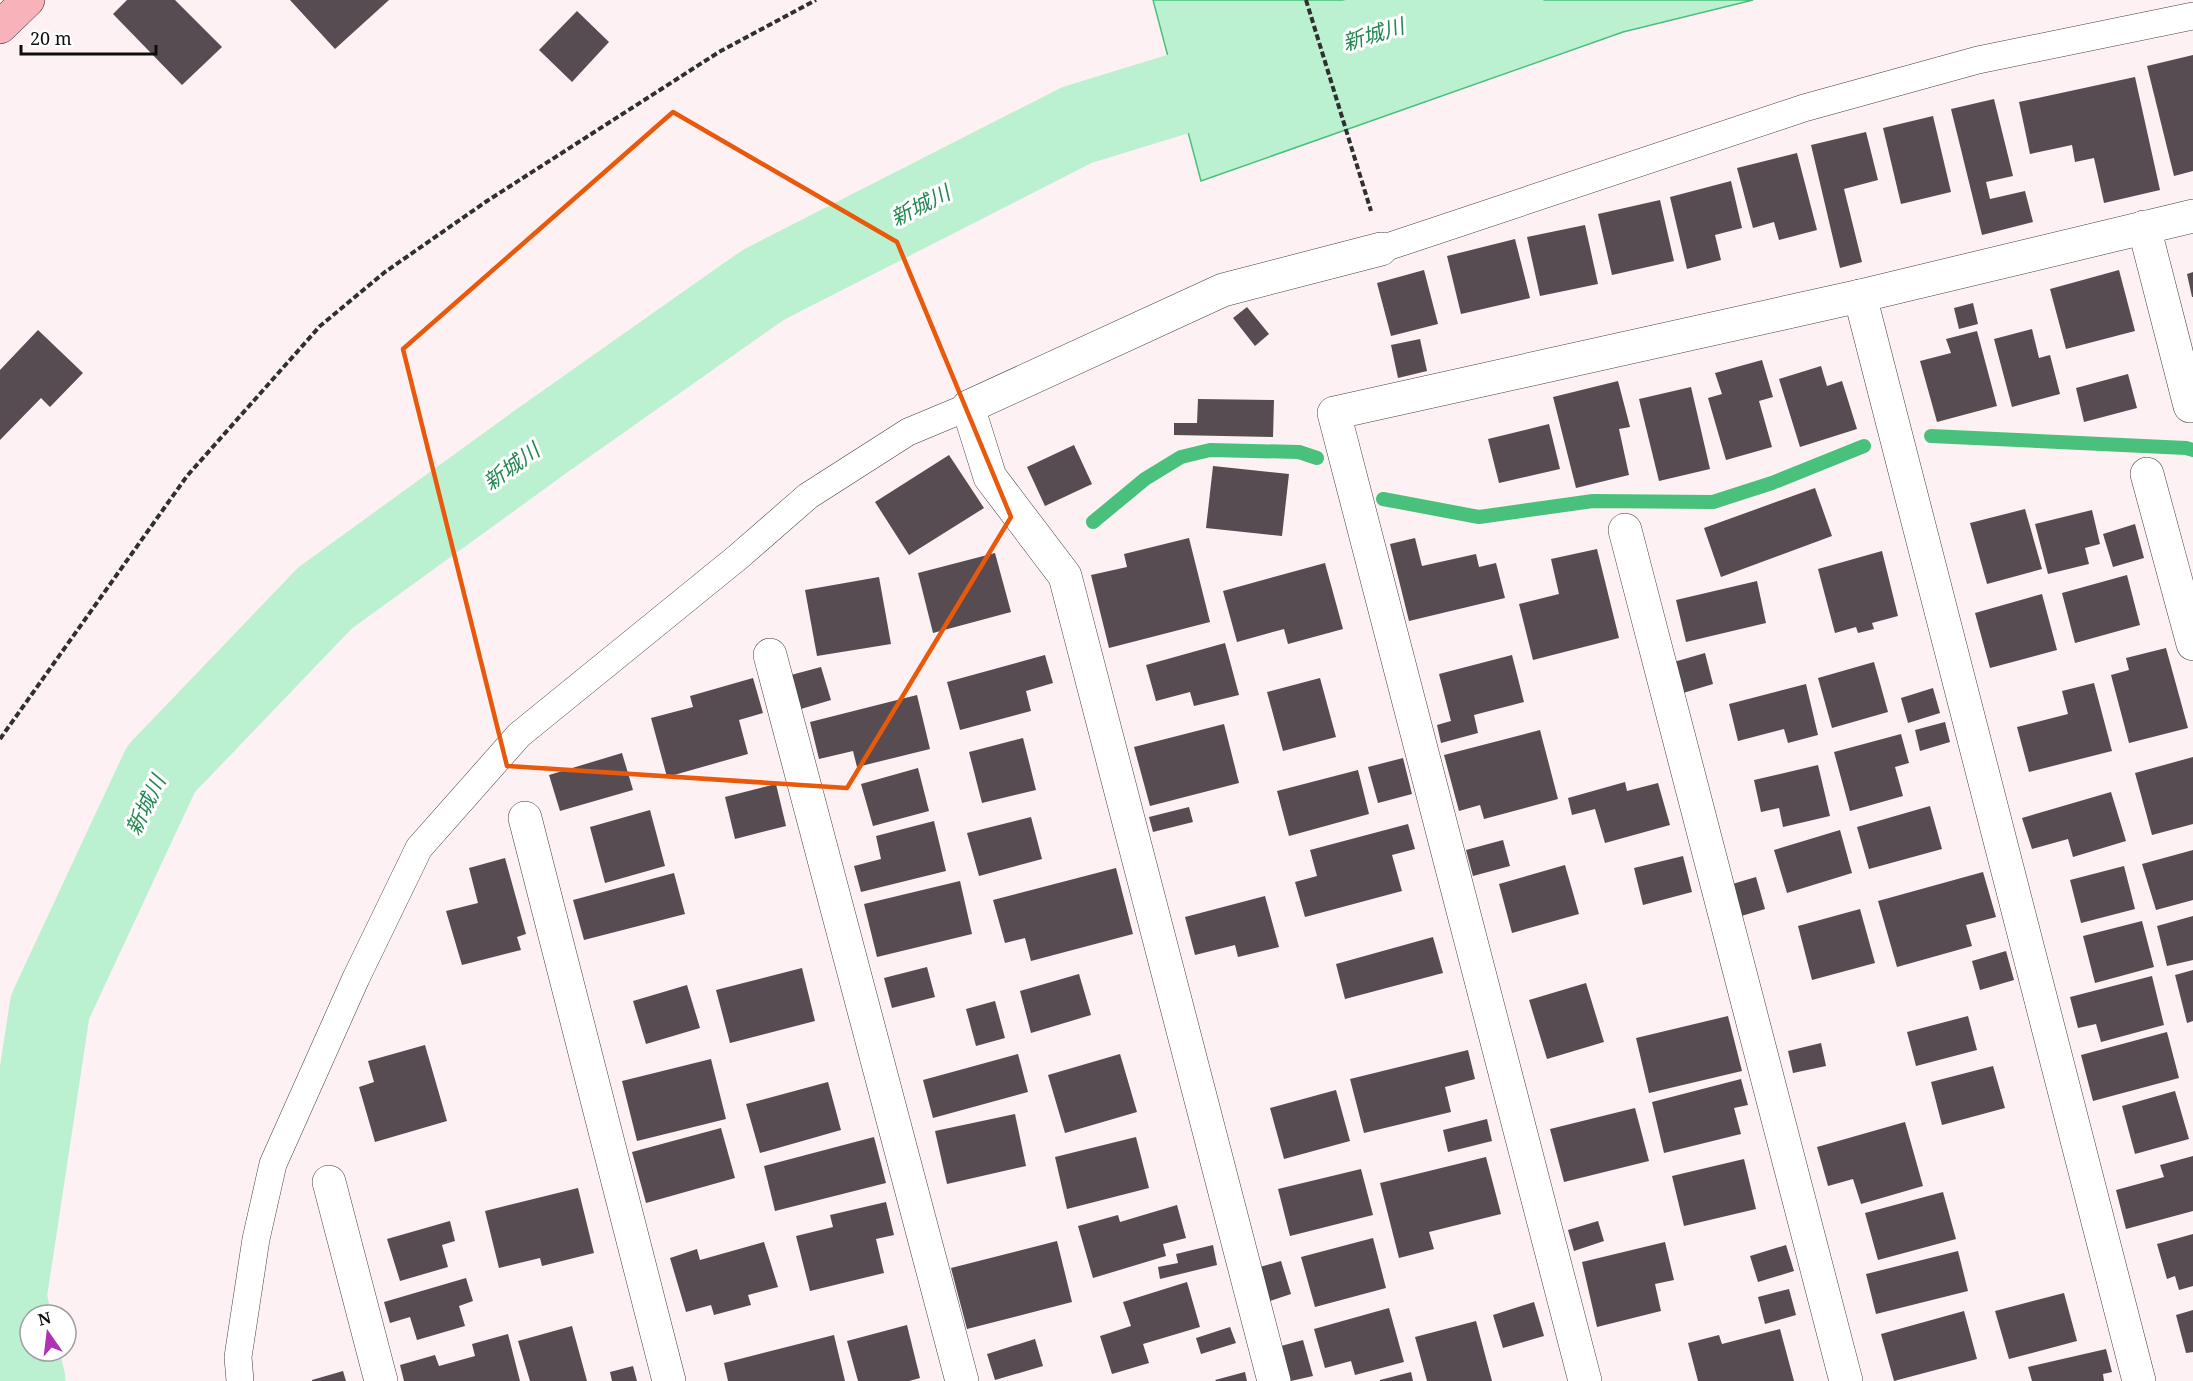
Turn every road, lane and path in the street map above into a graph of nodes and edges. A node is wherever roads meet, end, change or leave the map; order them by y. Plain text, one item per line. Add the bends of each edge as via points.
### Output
1 (28, 0) edge
2 (816, 0) edge
3 (1306, 0) edge
4 (2193, 16) edge
5 (0, 27) edge
6 (2193, 216) edge
7 (2144, 227) junction
8 (1377, 235) junction
9 (1860, 296) junction
10 (2190, 406) dead end
11 (968, 407) junction
12 (2147, 474) dead end
13 (1626, 530) dead end
14 (2193, 644) edge
15 (770, 655) dead end
16 (0, 739) edge
17 (525, 818) dead end
18 (329, 1182) dead end
19 (240, 1381) edge
20 (381, 1381) edge
21 (669, 1381) edge
22 (962, 1381) edge
23 (1274, 1381) edge
24 (1585, 1381) edge
25 (1846, 1381) edge
26 (2139, 1381) edge

1 - 5 main road
2 - 16 path via 719,52 487,201 385,272 320,326 187,476
3 - 8 path
4 - 8 lane via 1978,60
6 - 7 street
7 - 9 street
7 - 10 street
8 - 11 street via 1223,290
9 - 24 street via 1334,413
9 - 26 street
11 - 19 lane via 908,432 808,496 519,735 420,848 351,988 273,1164 243,1322 238,1357
11 - 23 street via 990,477 1065,576
12 - 14 street
13 - 25 street
15 - 22 street
17 - 21 street
18 - 20 street

